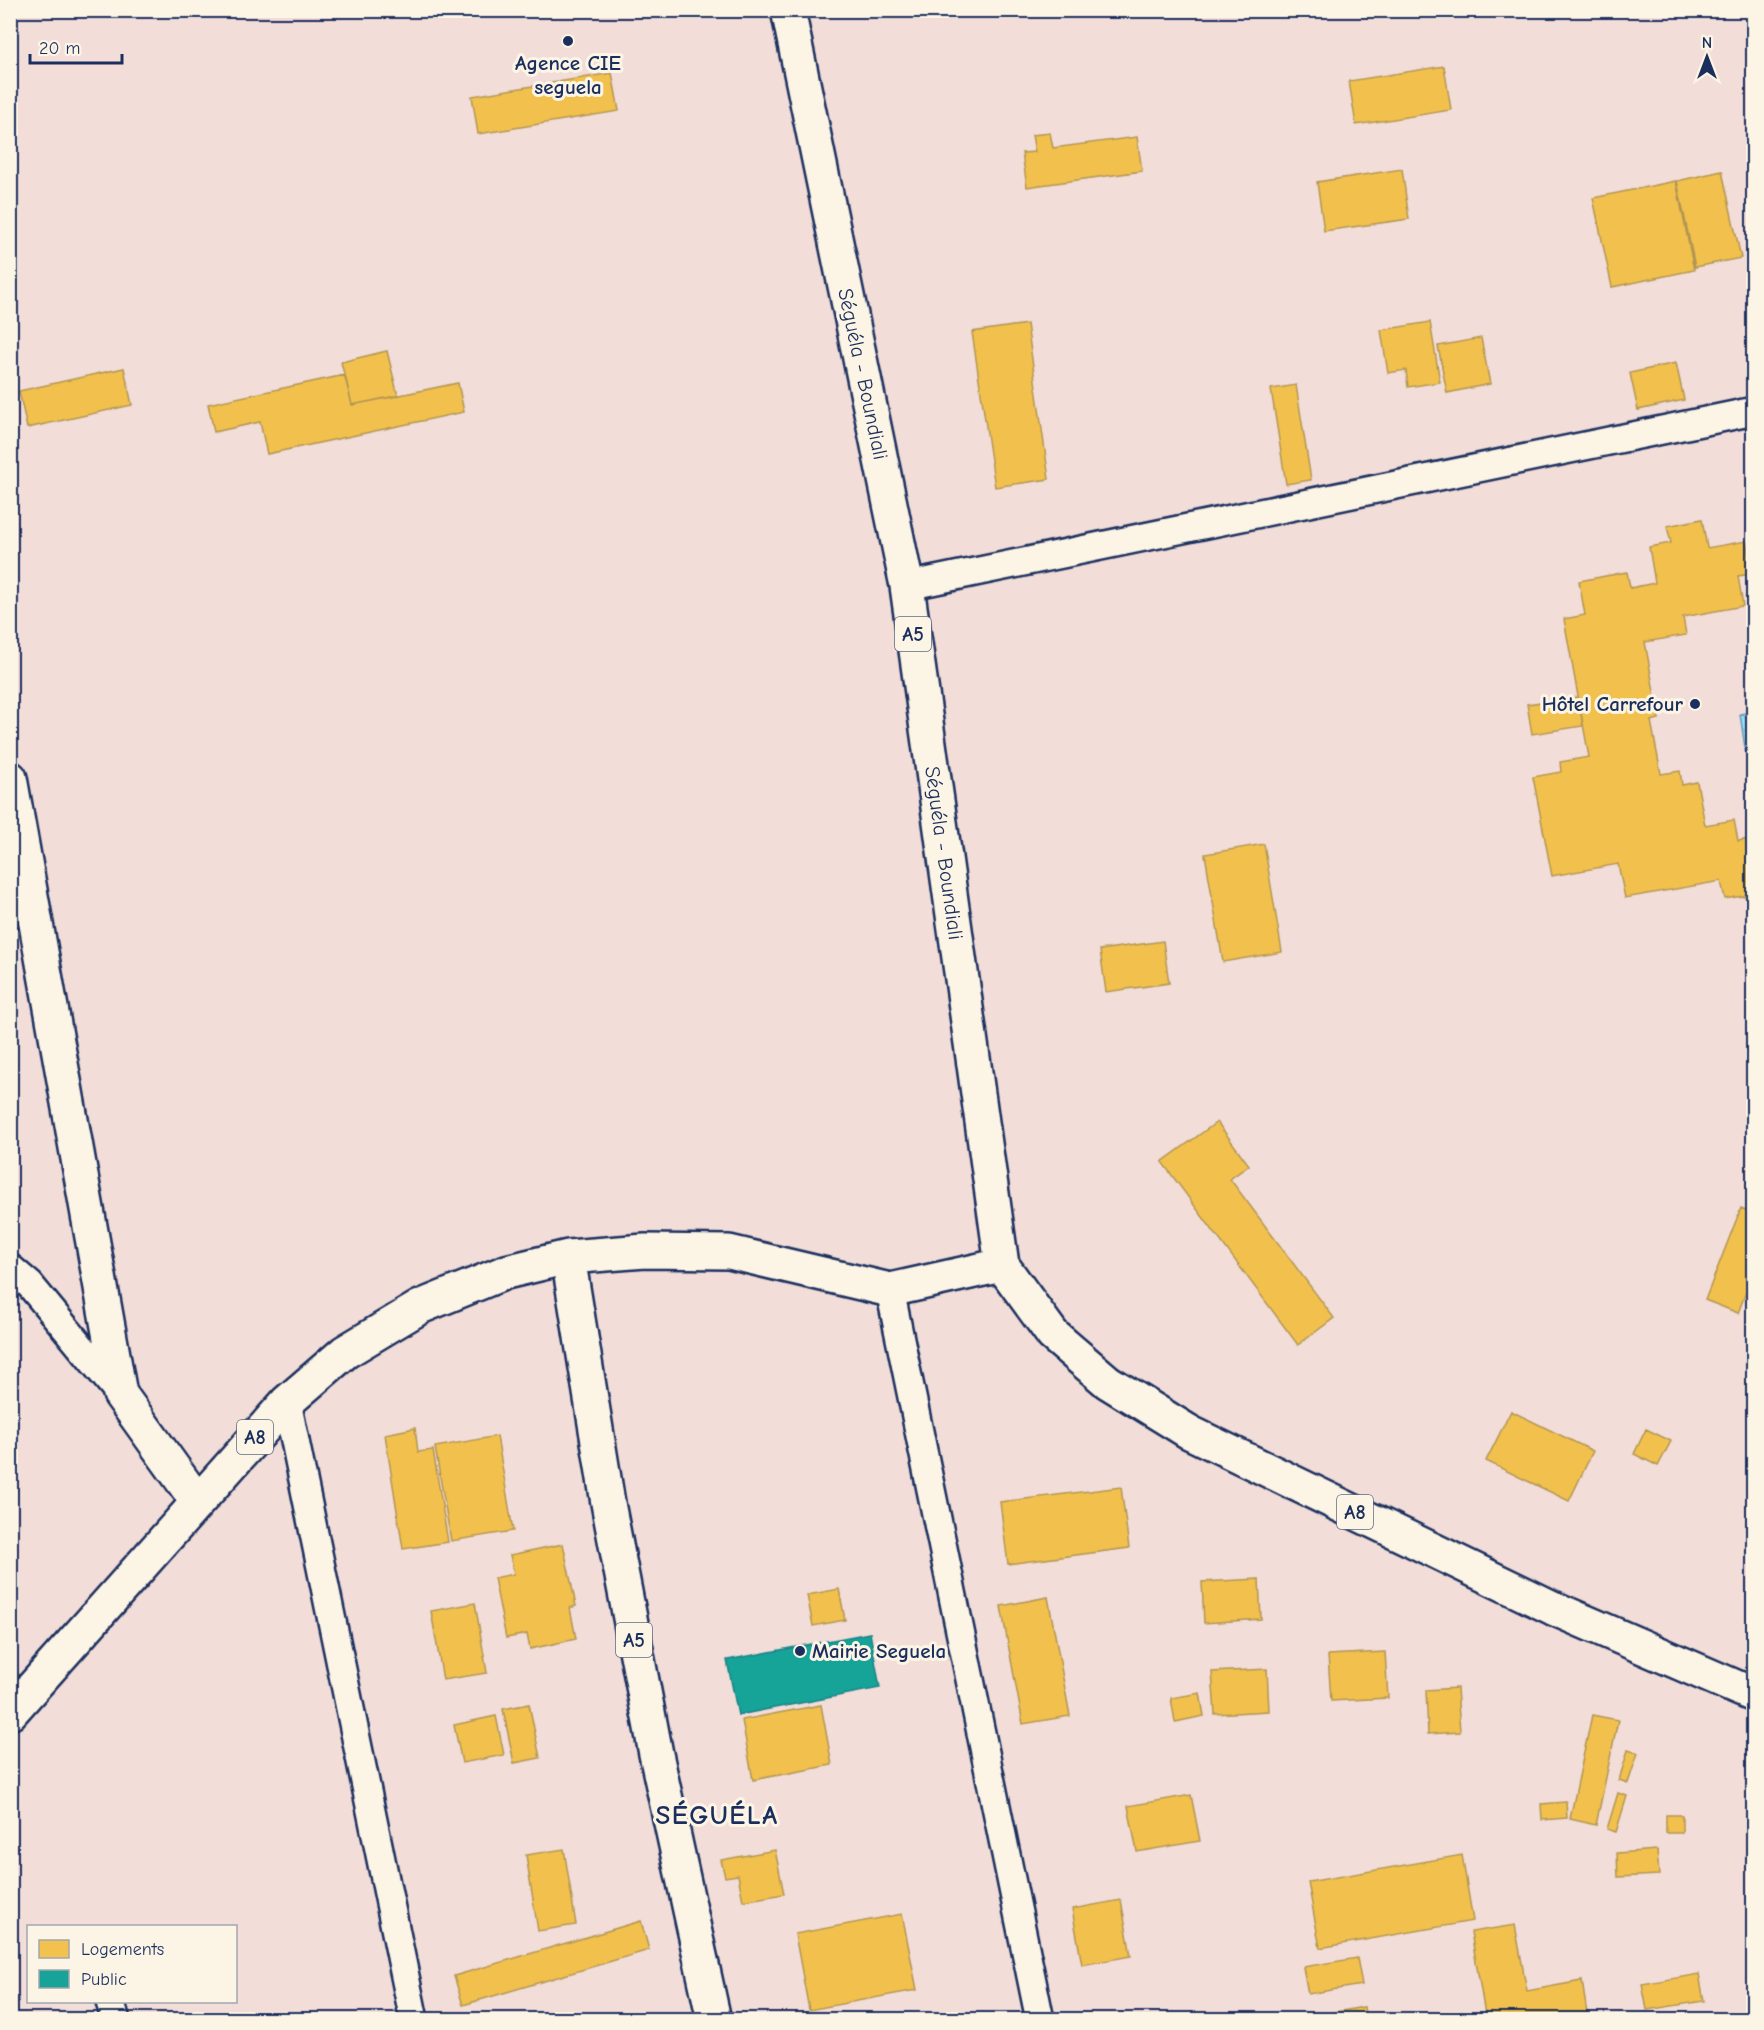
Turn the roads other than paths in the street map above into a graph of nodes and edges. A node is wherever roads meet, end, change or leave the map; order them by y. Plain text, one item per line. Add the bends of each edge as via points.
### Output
1 (788, 10) edge
2 (1754, 411) edge
3 (907, 586) junction
4 (10, 778) edge
5 (568, 1257) junction
6 (1002, 1265) junction
7 (17, 1281) edge
8 (890, 1290) junction
9 (120, 1394) junction
10 (287, 1402) junction
11 (197, 1501) junction
12 (1754, 1695) edge
13 (10, 1713) edge
14 (111, 2003) edge
15 (116, 2019) edge
16 (414, 2019) edge
17 (714, 2019) edge
18 (1040, 2019) edge

1 - 3 main road, Séguéla - Boundiali / A5
2 - 3 street
3 - 6 main road, Séguéla - Boundiali / A5
4 - 9 main road
5 - 8 main road via 645,1251 729,1252
5 - 10 main road, A8 via 506,1272 420,1306 345,1352
5 - 17 main road, A5 via 608,1503 656,1754
6 - 8 main road
6 - 12 main road, A8 via 1053,1335 1108,1382 1190,1431 1553,1608
7 - 9 street
8 - 18 street
9 - 11 main road
10 - 11 main road, A8
10 - 16 street
11 - 13 main road, A8
14 - 15 street

